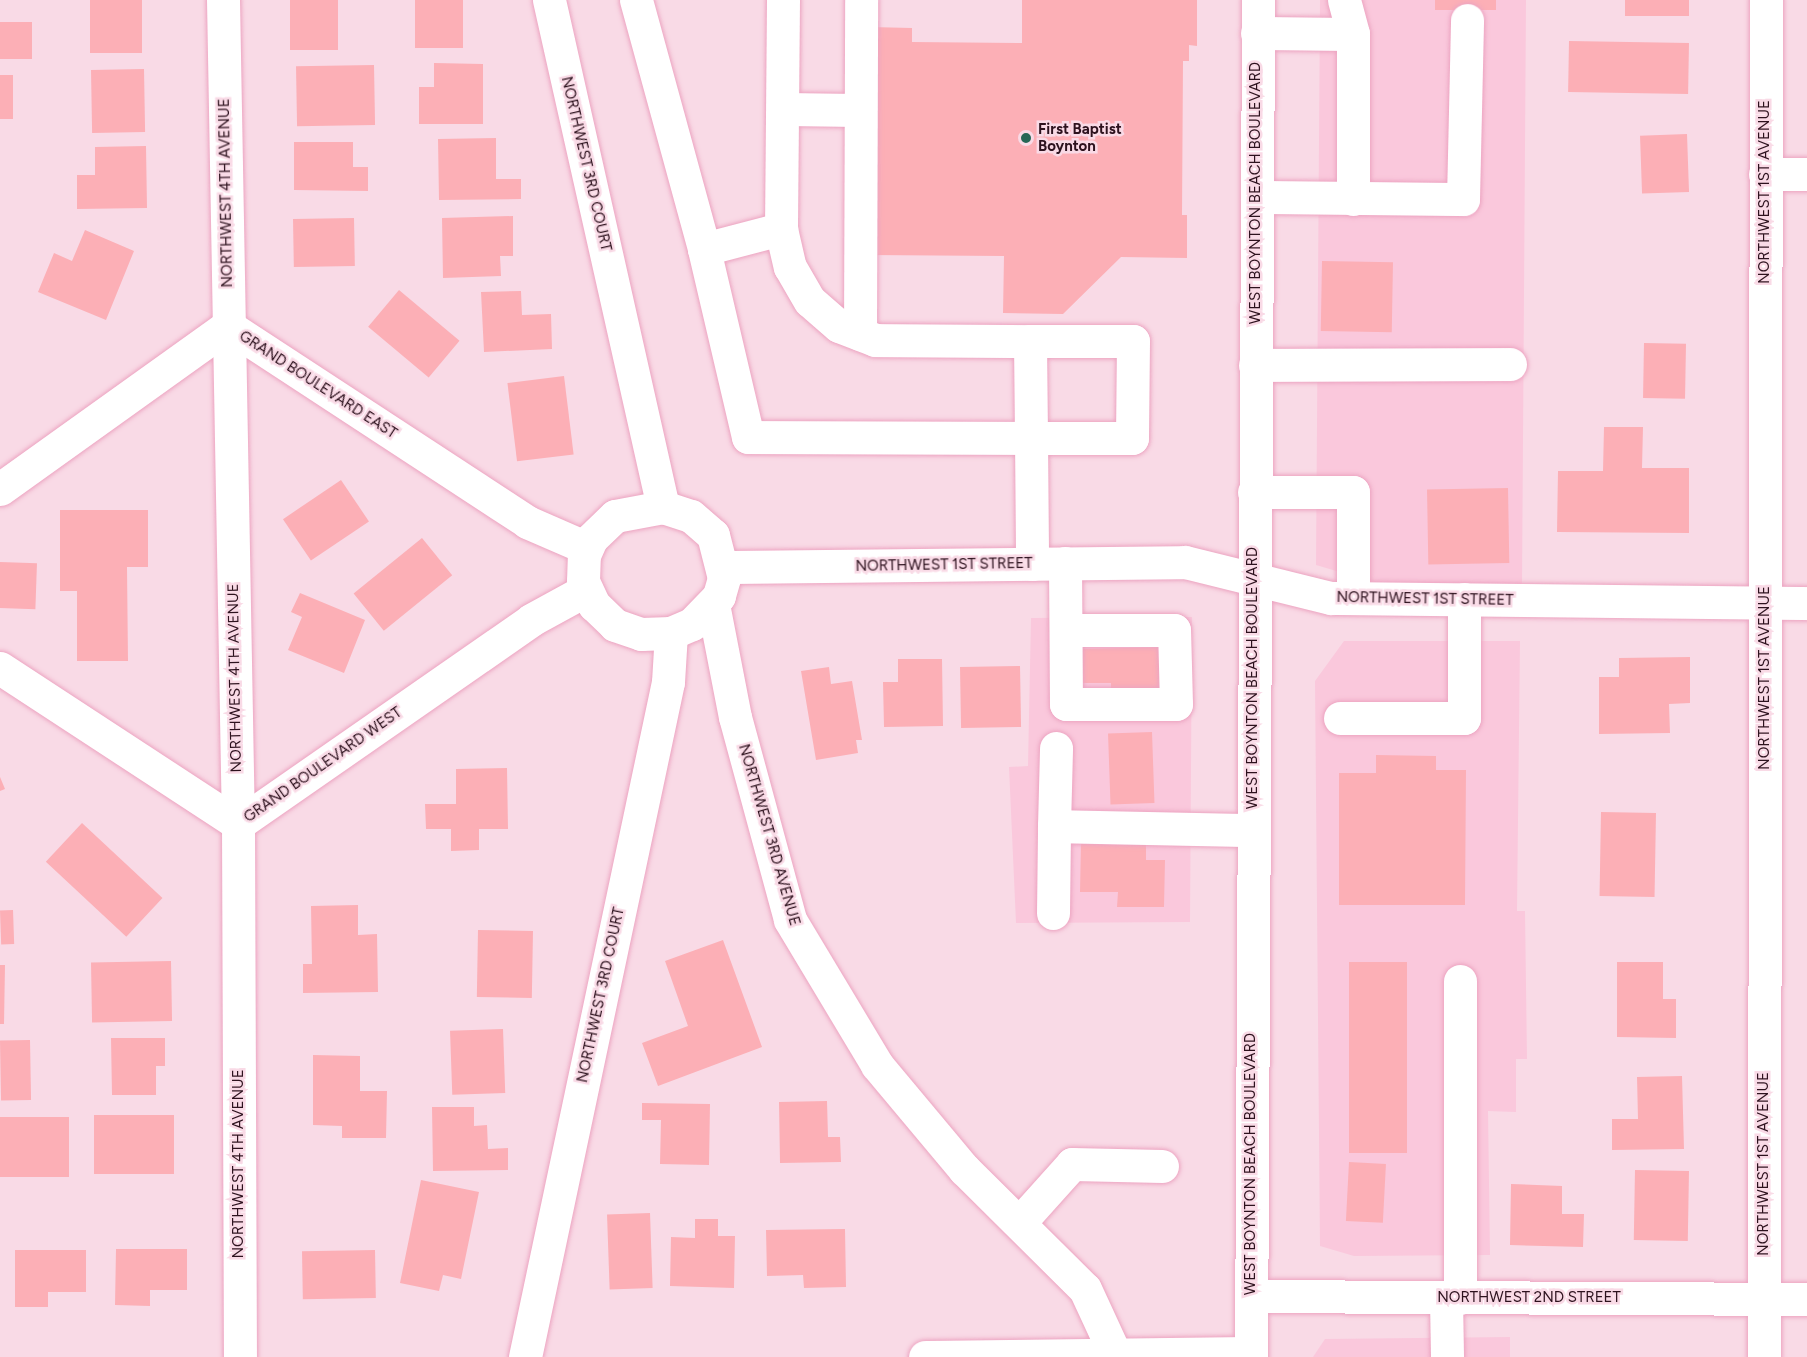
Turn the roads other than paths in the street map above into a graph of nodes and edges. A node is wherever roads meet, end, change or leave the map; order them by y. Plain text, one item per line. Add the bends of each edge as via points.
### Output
1 (223, 0) edge
2 (549, 0) edge
3 (636, 0) edge
4 (783, 0) edge
5 (861, 0) edge
6 (1258, 0) edge
7 (1344, 0) edge
8 (1766, 0) edge
9 (1467, 20) dead end
10 (1257, 33) junction
11 (1353, 34) junction
12 (783, 110) junction
13 (861, 110) junction
14 (1765, 174) junction
15 (1807, 174) edge
16 (1257, 197) junction
17 (1353, 199) junction
18 (782, 230) junction
19 (704, 249) junction
20 (228, 326) junction
21 (860, 334) junction
22 (1030, 341) junction
23 (1510, 364) dead end
24 (1255, 365) junction
25 (1031, 438) junction
26 (0, 489) edge
27 (1254, 492) junction
28 (663, 507) junction
29 (587, 548) junction
30 (1065, 563) junction
31 (1032, 564) junction
32 (724, 567) junction
33 (1254, 581) junction
34 (586, 590) junction
35 (1353, 598) junction
36 (1464, 599) junction
37 (1765, 603) junction
38 (1807, 603) edge
39 (713, 604) junction
40 (1066, 630) junction
41 (671, 633) junction
42 (0, 668) edge
43 (1340, 718) dead end
44 (1056, 748) dead end
45 (238, 824) junction
46 (1054, 826) junction
47 (1252, 830) junction
48 (1053, 913) dead end
49 (1460, 981) dead end
50 (1162, 1166) dead end
51 (1020, 1222) junction
52 (1251, 1296) junction
53 (1453, 1298) junction
54 (1764, 1299) junction
55 (1807, 1299) edge
56 (1115, 1354) junction
57 (1251, 1355) edge
58 (240, 1357) edge
59 (525, 1357) edge
60 (925, 1357) edge
61 (1447, 1357) edge
62 (1764, 1357) edge

1 - 20 street, NORTHWEST 4TH AVENUE
2 - 28 street, NORTHWEST 3RD COURT
3 - 19 street
4 - 12 street
5 - 13 street
6 - 10 street, WEST BOYNTON BEACH BOULEVARD
7 - 11 street
8 - 14 street, NORTHWEST 1ST AVENUE
9 - 17 street via 1463,199
10 - 11 street
10 - 16 street, WEST BOYNTON BEACH BOULEVARD
11 - 17 street
12 - 13 street
12 - 18 street
13 - 21 street
14 - 15 street
14 - 37 street, NORTHWEST 1ST AVENUE
16 - 17 street
16 - 24 street, WEST BOYNTON BEACH BOULEVARD
18 - 19 street
18 - 21 street via 790,267 810,301 839,326
19 - 25 street via 748,437
20 - 26 street, GRAND BOULEVARD EAST
20 - 29 street, GRAND BOULEVARD EAST via 527,522
20 - 45 street, NORTHWEST 4TH AVENUE
21 - 22 street via 874,340
22 - 25 street
22 - 25 street via 1133,341 1132,438
23 - 24 street
24 - 27 street, WEST BOYNTON BEACH BOULEVARD
25 - 31 street
27 - 33 street, WEST BOYNTON BEACH BOULEVARD
27 - 35 street via 1353,492
28 - 29 street via 615,516
28 - 32 street via 706,528
29 - 34 street
30 - 31 street, NORTHWEST 1ST STREET
30 - 33 street, NORTHWEST 1ST STREET via 1185,562
30 - 40 street
31 - 32 street, NORTHWEST 1ST STREET
32 - 39 street
33 - 35 street, NORTHWEST 1ST STREET
33 - 47 street, WEST BOYNTON BEACH BOULEVARD
34 - 41 street via 594,605 615,625 641,634
34 - 45 street, GRAND BOULEVARD WEST via 531,620
35 - 36 street, NORTHWEST 1ST STREET
36 - 37 street, NORTHWEST 1ST STREET
36 - 43 street via 1464,718
37 - 38 street, NORTHWEST 1ST STREET
37 - 54 street, NORTHWEST 1ST AVENUE
39 - 41 street via 704,616
39 - 51 street, NORTHWEST 3RD AVENUE via 735,717 790,920 877,1065 964,1169
40 - 40 street via 1174,630 1176,704 1066,704
41 - 59 street, NORTHWEST 3RD COURT via 668,682
42 - 45 street, GRAND BOULEVARD WEST
44 - 46 street
45 - 58 street, NORTHWEST 4TH AVENUE
46 - 47 street
46 - 48 street
47 - 52 street, WEST BOYNTON BEACH BOULEVARD
49 - 53 street
50 - 51 street via 1072,1164
51 - 56 street, NORTHWEST 3RD AVENUE via 1085,1289
52 - 53 street, NORTHWEST 2ND STREET
52 - 57 street, WEST BOYNTON BEACH BOULEVARD
53 - 54 street, NORTHWEST 2ND STREET
53 - 61 street
54 - 55 street, NORTHWEST 2ND STREET
54 - 62 street, NORTHWEST 1ST AVENUE
56 - 57 street
56 - 60 street

